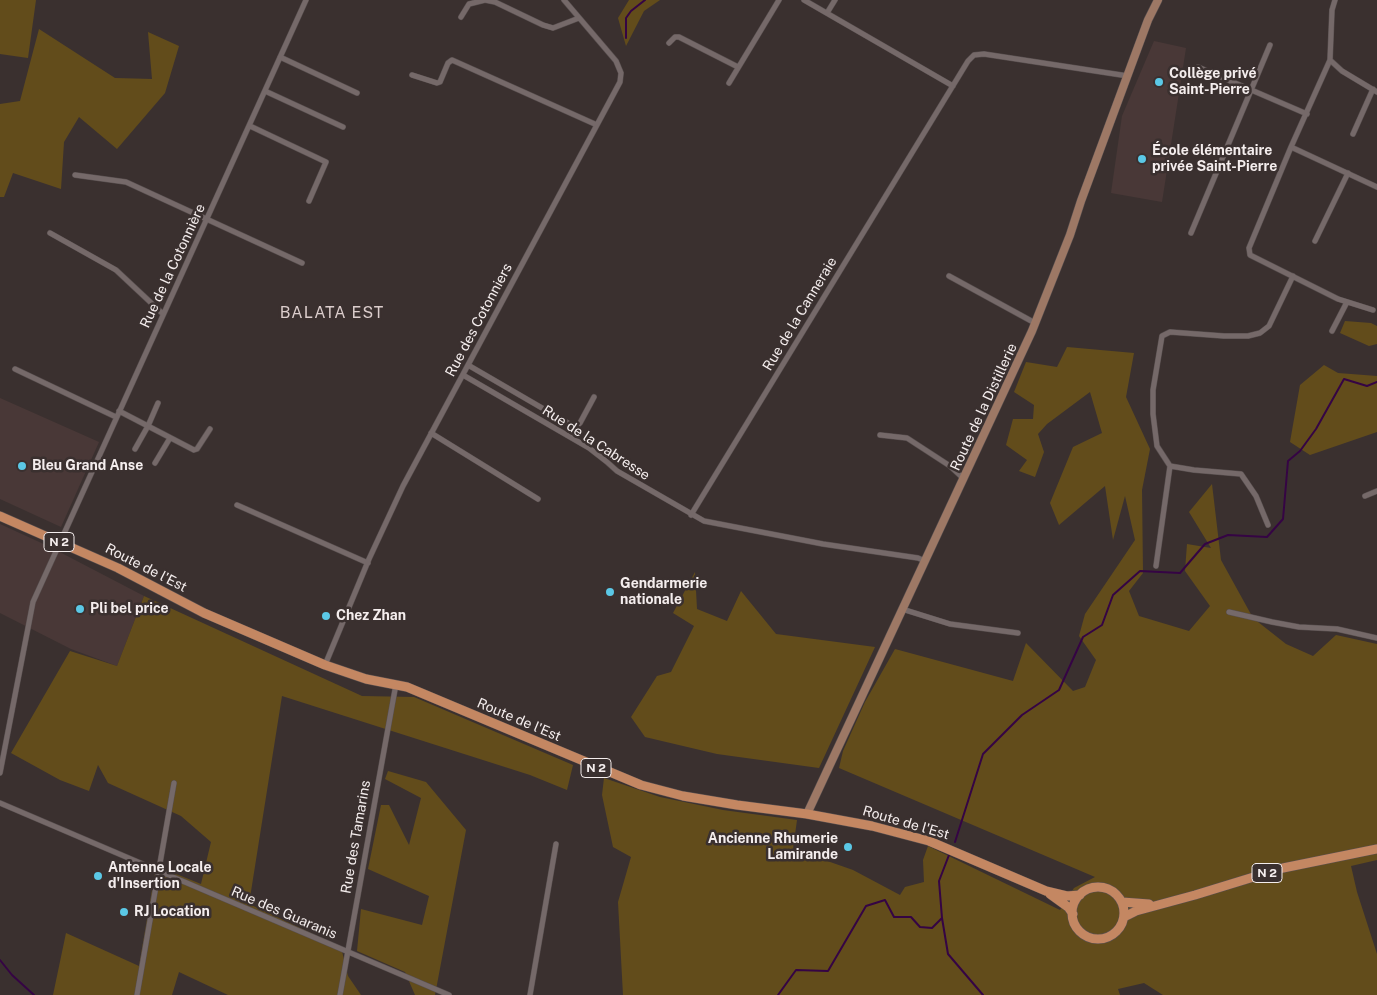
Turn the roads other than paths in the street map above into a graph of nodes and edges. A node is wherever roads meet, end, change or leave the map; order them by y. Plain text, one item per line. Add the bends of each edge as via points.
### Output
1 (306, 0) edge
2 (564, 0) edge
3 (779, 0) edge
4 (804, 0) edge
5 (835, 0) edge
6 (1158, 0) edge
7 (1335, 0) edge
8 (827, 13) junction
9 (461, 17) dead end
10 (579, 18) junction
11 (669, 43) dead end
12 (1270, 45) dead end
13 (280, 57) junction
14 (1330, 60) junction
15 (1198, 67) dead end
16 (738, 68) junction
17 (412, 75) dead end
18 (1128, 76) junction
19 (729, 83) dead end
20 (953, 86) junction
21 (1251, 90) junction
22 (265, 91) junction
23 (1375, 91) edge
24 (358, 93) dead end
25 (1306, 114) junction
26 (597, 125) junction
27 (250, 126) junction
28 (343, 127) dead end
29 (1353, 134) dead end
30 (1291, 147) junction
31 (1348, 173) junction
32 (75, 175) dead end
33 (1377, 187) edge
34 (309, 201) dead end
35 (206, 220) junction
36 (1191, 232) dead end
37 (50, 233) dead end
38 (1315, 240) dead end
39 (302, 263) dead end
40 (949, 276) dead end
41 (1293, 276) junction
42 (1347, 302) junction
43 (1373, 310) dead end
44 (163, 314) junction
45 (1036, 323) junction
46 (1332, 331) dead end
47 (468, 365) junction
48 (15, 369) dead end
49 (463, 374) junction
50 (594, 397) dead end
51 (158, 403) dead end
52 (119, 411) junction
53 (116, 417) junction
54 (148, 426) junction
55 (210, 430) dead end
56 (431, 433) junction
57 (880, 436) dead end
58 (170, 438) junction
59 (135, 449) dead end
60 (156, 462) dead end
61 (1170, 466) junction
62 (964, 479) junction
63 (1377, 491) edge
64 (1365, 496) dead end
65 (538, 498) dead end
66 (237, 505) dead end
67 (691, 515) junction
68 (0, 516) edge
69 (1268, 525) dead end
70 (59, 542) junction
71 (925, 561) junction
72 (368, 563) junction
73 (1156, 566) dead end
74 (902, 609) junction
75 (1229, 612) dead end
76 (1018, 633) dead end
77 (1377, 638) edge
78 (325, 665) junction
79 (396, 684) junction
80 (0, 773) edge
81 (174, 783) dead end
82 (0, 804) edge
83 (807, 814) junction
84 (556, 844) dead end
85 (1377, 849) edge
86 (158, 872) junction
87 (1046, 891) junction
88 (1080, 895) junction
89 (1122, 902) junction
90 (1159, 905) junction
91 (1073, 914) junction
92 (1124, 917) junction
93 (347, 953) junction
94 (138, 995) edge
95 (340, 995) edge
96 (448, 995) edge
97 (530, 995) edge

1 - 13 street, Rue de la Cotonnière
2 - 10 street, Rue des Cotonniers
3 - 16 street
4 - 8 street
5 - 8 street
6 - 18 street, Route de la Distillerie
7 - 14 street
8 - 20 street
9 - 10 street via 468,4 485,0 553,28
10 - 26 street, Rue des Cotonniers via 616,60 621,73 620,82
11 - 16 street via 679,37
12 - 21 street
13 - 22 street, Rue de la Cotonnière
13 - 24 street
14 - 23 street
14 - 25 street
15 - 21 street
16 - 19 street
17 - 26 street via 438,83 452,60
18 - 20 street, Rue de la Canneraie via 984,54 974,55 968,61
18 - 45 street, Route de la Distillerie
20 - 67 street, Rue de la Canneraie
21 - 25 street
21 - 36 street
22 - 27 street, Rue de la Cotonnière
22 - 28 street
23 - 29 street
25 - 30 street
26 - 47 street, Rue des Cotonniers
27 - 34 street via 326,162
27 - 35 street, Rue de la Cotonnière
30 - 31 street
30 - 41 street via 1249,248 1254,259
31 - 33 street
31 - 38 street
32 - 35 street via 126,182
35 - 39 street
35 - 44 street, Rue de la Cotonnière
37 - 44 street via 116,270
40 - 45 street
41 - 42 street
41 - 61 street via 1269,326 1260,333 1224,336 1170,332 1162,336 1153,390 1153,414 1157,446
42 - 43 street
42 - 46 street
44 - 52 street, Rue de la Cotonnière
45 - 62 street, Route de la Distillerie
47 - 49 street, Rue des Cotonniers
47 - 50 street via 573,426 580,423
48 - 53 street
49 - 56 street, Rue des Cotonniers
49 - 67 street, Rue de la Cabresse via 589,448 617,471
51 - 54 street
52 - 53 street, Rue de la Cotonnière
52 - 54 street
53 - 70 street, Rue de la Cotonnière
54 - 58 street
54 - 59 street
55 - 58 street via 197,450
56 - 65 street
56 - 72 street, Rue des Cotonniers
57 - 62 street via 907,438 945,462
58 - 60 street
61 - 69 street via 1241,474 1256,496
61 - 73 street
62 - 71 street, Route de la Distillerie
63 - 64 street
66 - 72 street
67 - 71 street via 714,524
68 - 70 main road, Route de l'Est / N 2
70 - 78 main road, Route de l'Est / N 2 via 118,568 204,613
70 - 80 street, Rue de la Cotonnière via 33,602
71 - 74 street, Route de la Distillerie
72 - 78 street, Rue des Cotonniers
74 - 76 street via 950,624
74 - 83 street, Route de la Distillerie
75 - 77 street via 1299,627 1338,629
78 - 79 main road, Route de l'Est / N 2 via 366,679
79 - 83 main road, Route de l'Est / N 2 via 641,785 683,796
79 - 93 street, Rue des Tamarins
81 - 86 street
82 - 86 street, Rue des Guaranis
83 - 87 main road, Route de l'Est / N 2 via 929,841
84 - 97 street
85 - 90 main road, N 2 via 1283,868
86 - 93 street, Rue des Guaranis
86 - 94 street
87 - 88 main road, Route de l'Est / N 2 via 1067,896
87 - 91 main road, Route de l'Est / N 2
88 - 89 main road, N 2 via 1092,888 1106,888
88 - 91 main road
89 - 90 main road, N 2
89 - 92 main road
90 - 92 main road, N 2
91 - 92 main road, N 2 via 1080,932 1099,939 1113,935
93 - 95 street, Rue des Tamarins
93 - 96 street, Rue des Guaranis

